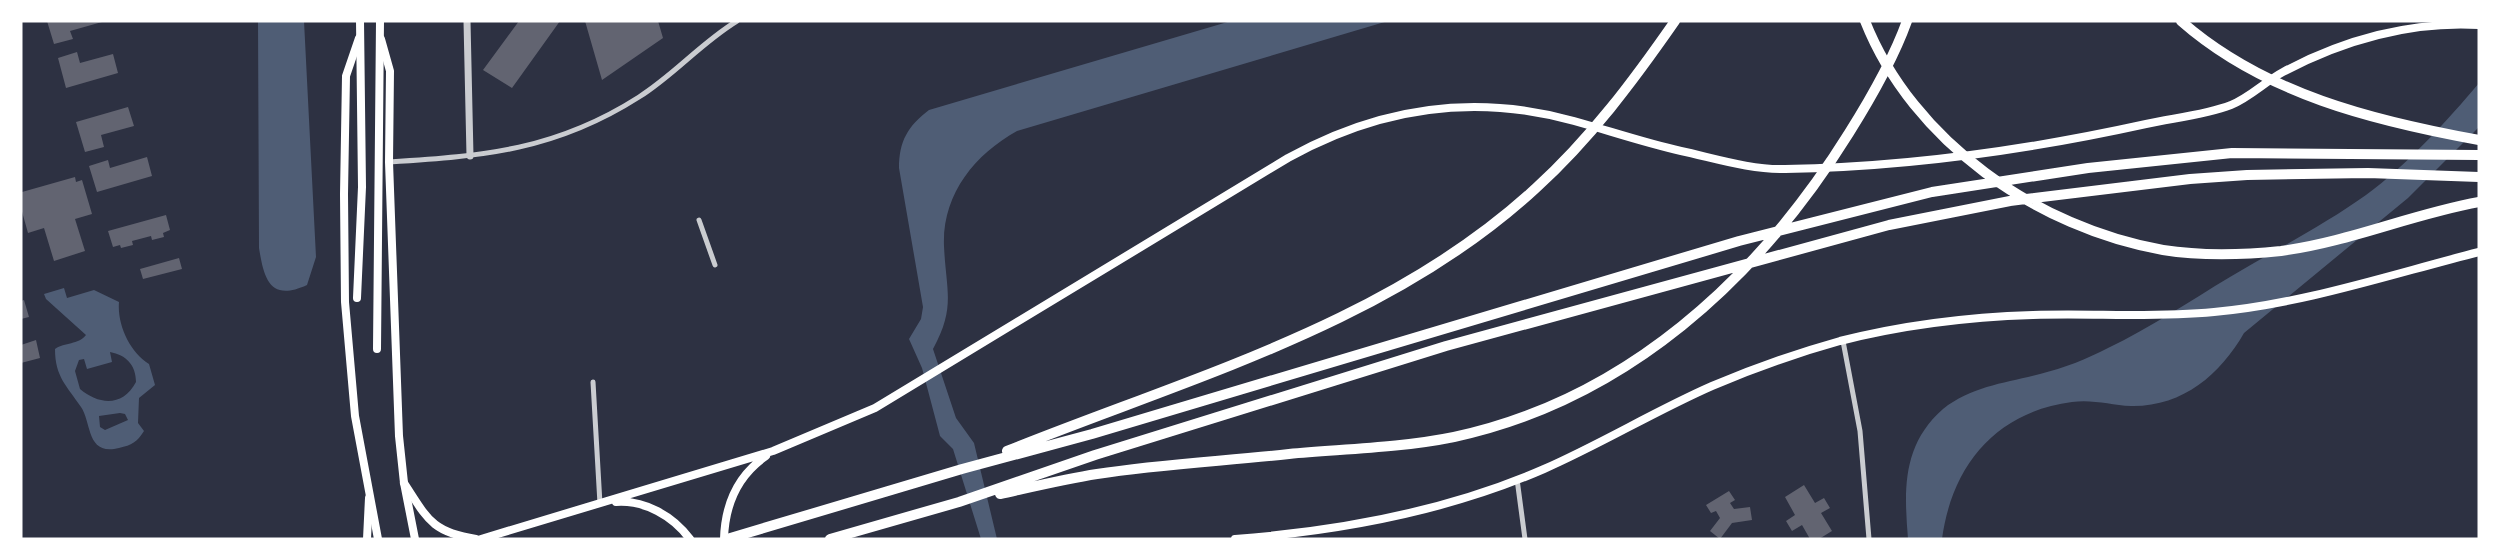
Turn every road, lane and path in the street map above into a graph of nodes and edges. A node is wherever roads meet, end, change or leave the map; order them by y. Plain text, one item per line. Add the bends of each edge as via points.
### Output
1 (360, 21) edge
2 (380, 21) edge
3 (467, 21) edge
4 (737, 21) edge
5 (1676, 21) edge
6 (1865, 21) edge
7 (1907, 21) edge
8 (2181, 21) edge
9 (2479, 25) edge
10 (361, 34) junction
11 (380, 34) junction
12 (2479, 140) edge
13 (2479, 155) edge
14 (470, 156) junction
15 (389, 162) junction
16 (2479, 177) edge
17 (2479, 202) edge
18 (699, 220) dead end
19 (2479, 252) edge
20 (715, 265) dead end
21 (357, 298) dead end
22 (1843, 341) junction
23 (377, 349) dead end
24 (593, 382) dead end
25 (773, 451) junction
26 (962, 469) junction
27 (1517, 479) junction
28 (404, 483) junction
29 (369, 498) junction
30 (959, 502) junction
31 (600, 504) junction
32 (367, 539) edge
33 (378, 539) edge
34 (415, 539) edge
35 (478, 539) edge
36 (690, 539) edge
37 (726, 539) edge
38 (830, 539) edge
39 (1235, 539) edge
40 (1525, 539) edge
41 (1869, 539) edge

1 - 10 main road
2 - 11 main road
3 - 14 street
4 - 14 street via 641,96 601,119 515,150
5 - 26 highway via 1566,159 1467,243 1328,324
6 - 17 highway via 1917,107 1971,163 2050,213 2127,242 2199,253 2281,250 2348,237
7 - 30 highway via 1883,74 1823,174 1766,246 1711,303 1636,361 1569,397 1454,436 1097,474
8 - 12 highway via 2250,69 2318,100 2387,122
9 - 25 main road via 2442,25 2386,33 2331,50 2280,74 2232,105 2095,135 1933,159 1781,170 1668,148 1533,112 1426,109 1379,118 1317,142 875,408
10 - 21 main road via 362,187
10 - 29 main road via 346,76 345,270 355,416
11 - 15 main road via 390,71
11 - 23 main road
13 - 26 highway via 2287,152 2164,159 1932,192 1739,241 1092,434
14 - 15 street
15 - 28 main road via 397,401
16 - 30 highway via 2257,174 2136,184 1889,225 1446,346 1095,455
18 - 20 street
19 - 22 main road via 2272,304 2225,311 1986,317
22 - 27 main road via 1776,361 1711,387 1543,470
22 - 41 street via 1860,431
24 - 31 street
25 - 31 main road
25 - 37 main road via 741,478 725,517
26 - 37 highway
27 - 39 main road via 1377,519
27 - 40 street
28 - 34 main road
28 - 35 main road via 431,522 452,535
29 - 32 main road
29 - 33 main road
30 - 38 highway
31 - 35 main road
31 - 36 main road via 644,506 664,514

